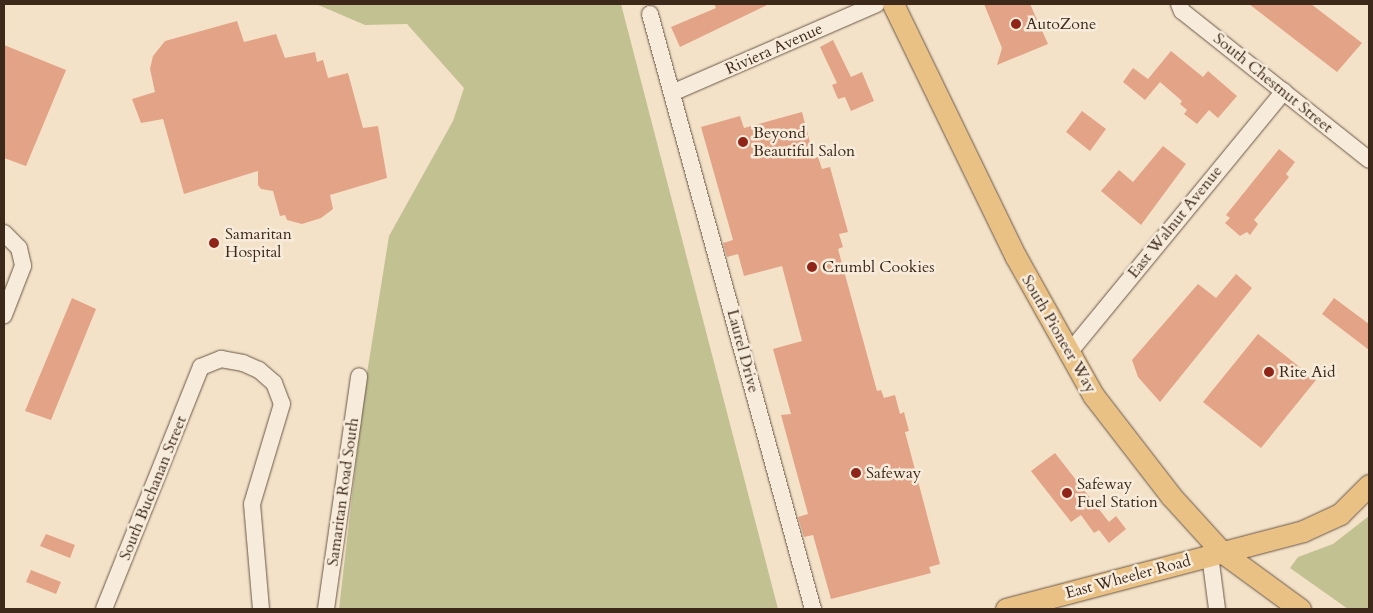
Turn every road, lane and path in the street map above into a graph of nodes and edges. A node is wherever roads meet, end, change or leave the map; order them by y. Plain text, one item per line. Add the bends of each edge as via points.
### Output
1 (876, 4) edge
2 (894, 4) edge
3 (1179, 4) edge
4 (650, 14) dead end
5 (1284, 91) junction
6 (672, 93) junction
7 (1369, 160) edge
8 (4, 233) edge
9 (4, 314) edge
10 (1068, 354) junction
11 (359, 376) dead end
12 (1369, 485) edge
13 (1216, 553) junction
14 (104, 609) edge
15 (261, 609) edge
16 (326, 609) edge
17 (813, 609) edge
18 (1006, 609) edge
19 (1217, 609) edge
20 (1300, 609) edge

1 - 6 street, Riviera Avenue
2 - 10 main road, South Pioneer Way via 1016,257
3 - 5 street, South Chestnut Street via 1182,11
4 - 6 street, Laurel Drive
5 - 7 street, South Chestnut Street
5 - 10 street, East Walnut Avenue
6 - 17 street, Laurel Drive
8 - 9 street via 19,248 23,266
10 - 13 main road, South Pioneer Way via 1120,433
11 - 16 street, Samaritan Road South
12 - 13 main road, East Wheeler Road via 1355,501 1326,521 1303,531
13 - 18 main road, East Wheeler Road
13 - 19 street
13 - 20 main road, South Pioneer Way
14 - 15 street, South Buchanan Street via 202,367 221,360 243,363 274,383 282,404 252,504

